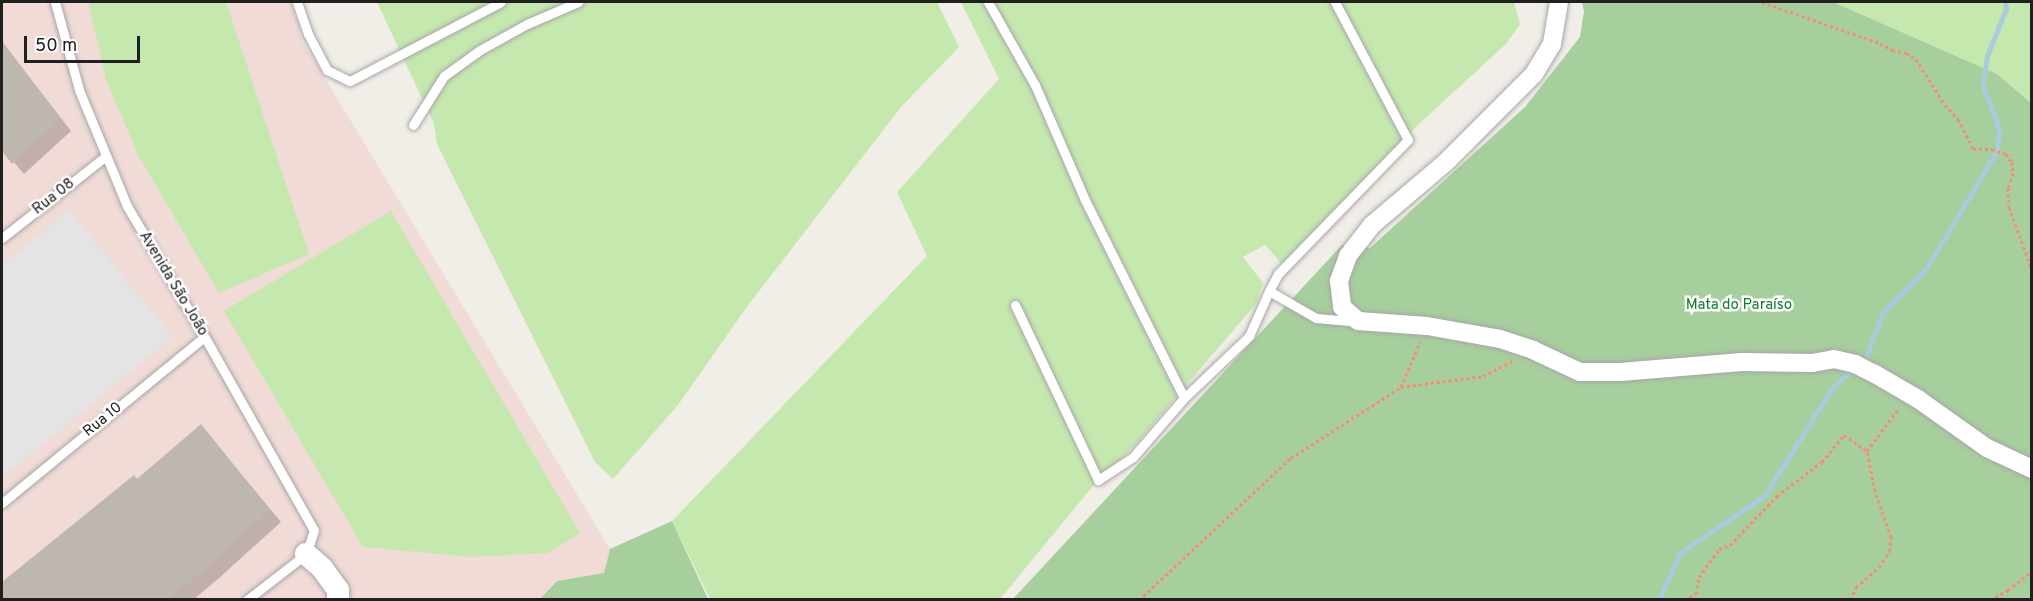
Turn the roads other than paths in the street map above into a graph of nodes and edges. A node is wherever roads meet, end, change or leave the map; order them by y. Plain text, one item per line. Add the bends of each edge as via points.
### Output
1 (55, 2) edge
2 (297, 2) edge
3 (501, 2) edge
4 (578, 2) edge
5 (988, 2) edge
6 (1335, 2) edge
7 (1559, 2) edge
8 (413, 125) dead end
9 (106, 156) junction
10 (2, 238) edge
11 (1269, 291) junction
12 (1015, 304) dead end
13 (1358, 321) junction
14 (204, 337) junction
15 (1184, 398) junction
16 (2031, 469) edge
17 (2, 504) edge
18 (306, 554) junction
19 (247, 600) edge
20 (338, 600) edge

1 - 9 lane, Avenida São João via 79,90
2 - 3 lane via 327,70 350,81
4 - 8 lane via 527,24 444,76
5 - 15 lane via 1035,85 1085,200
6 - 11 lane via 1408,140 1278,274
7 - 13 street via 1552,44 1534,74 1445,163 1372,225 1348,256 1339,281 1342,307
9 - 10 lane, Rua 08
9 - 14 lane, Avenida São João via 127,206
11 - 13 lane via 1316,318
11 - 15 lane via 1249,336
12 - 15 lane via 1098,480 1133,457
13 - 16 street via 1427,326 1500,339 1580,372 1834,359 1858,365 1910,394 1987,448
14 - 17 lane, Rua 10
14 - 18 lane, Avenida São João via 314,530
18 - 19 lane
18 - 20 street via 338,590

